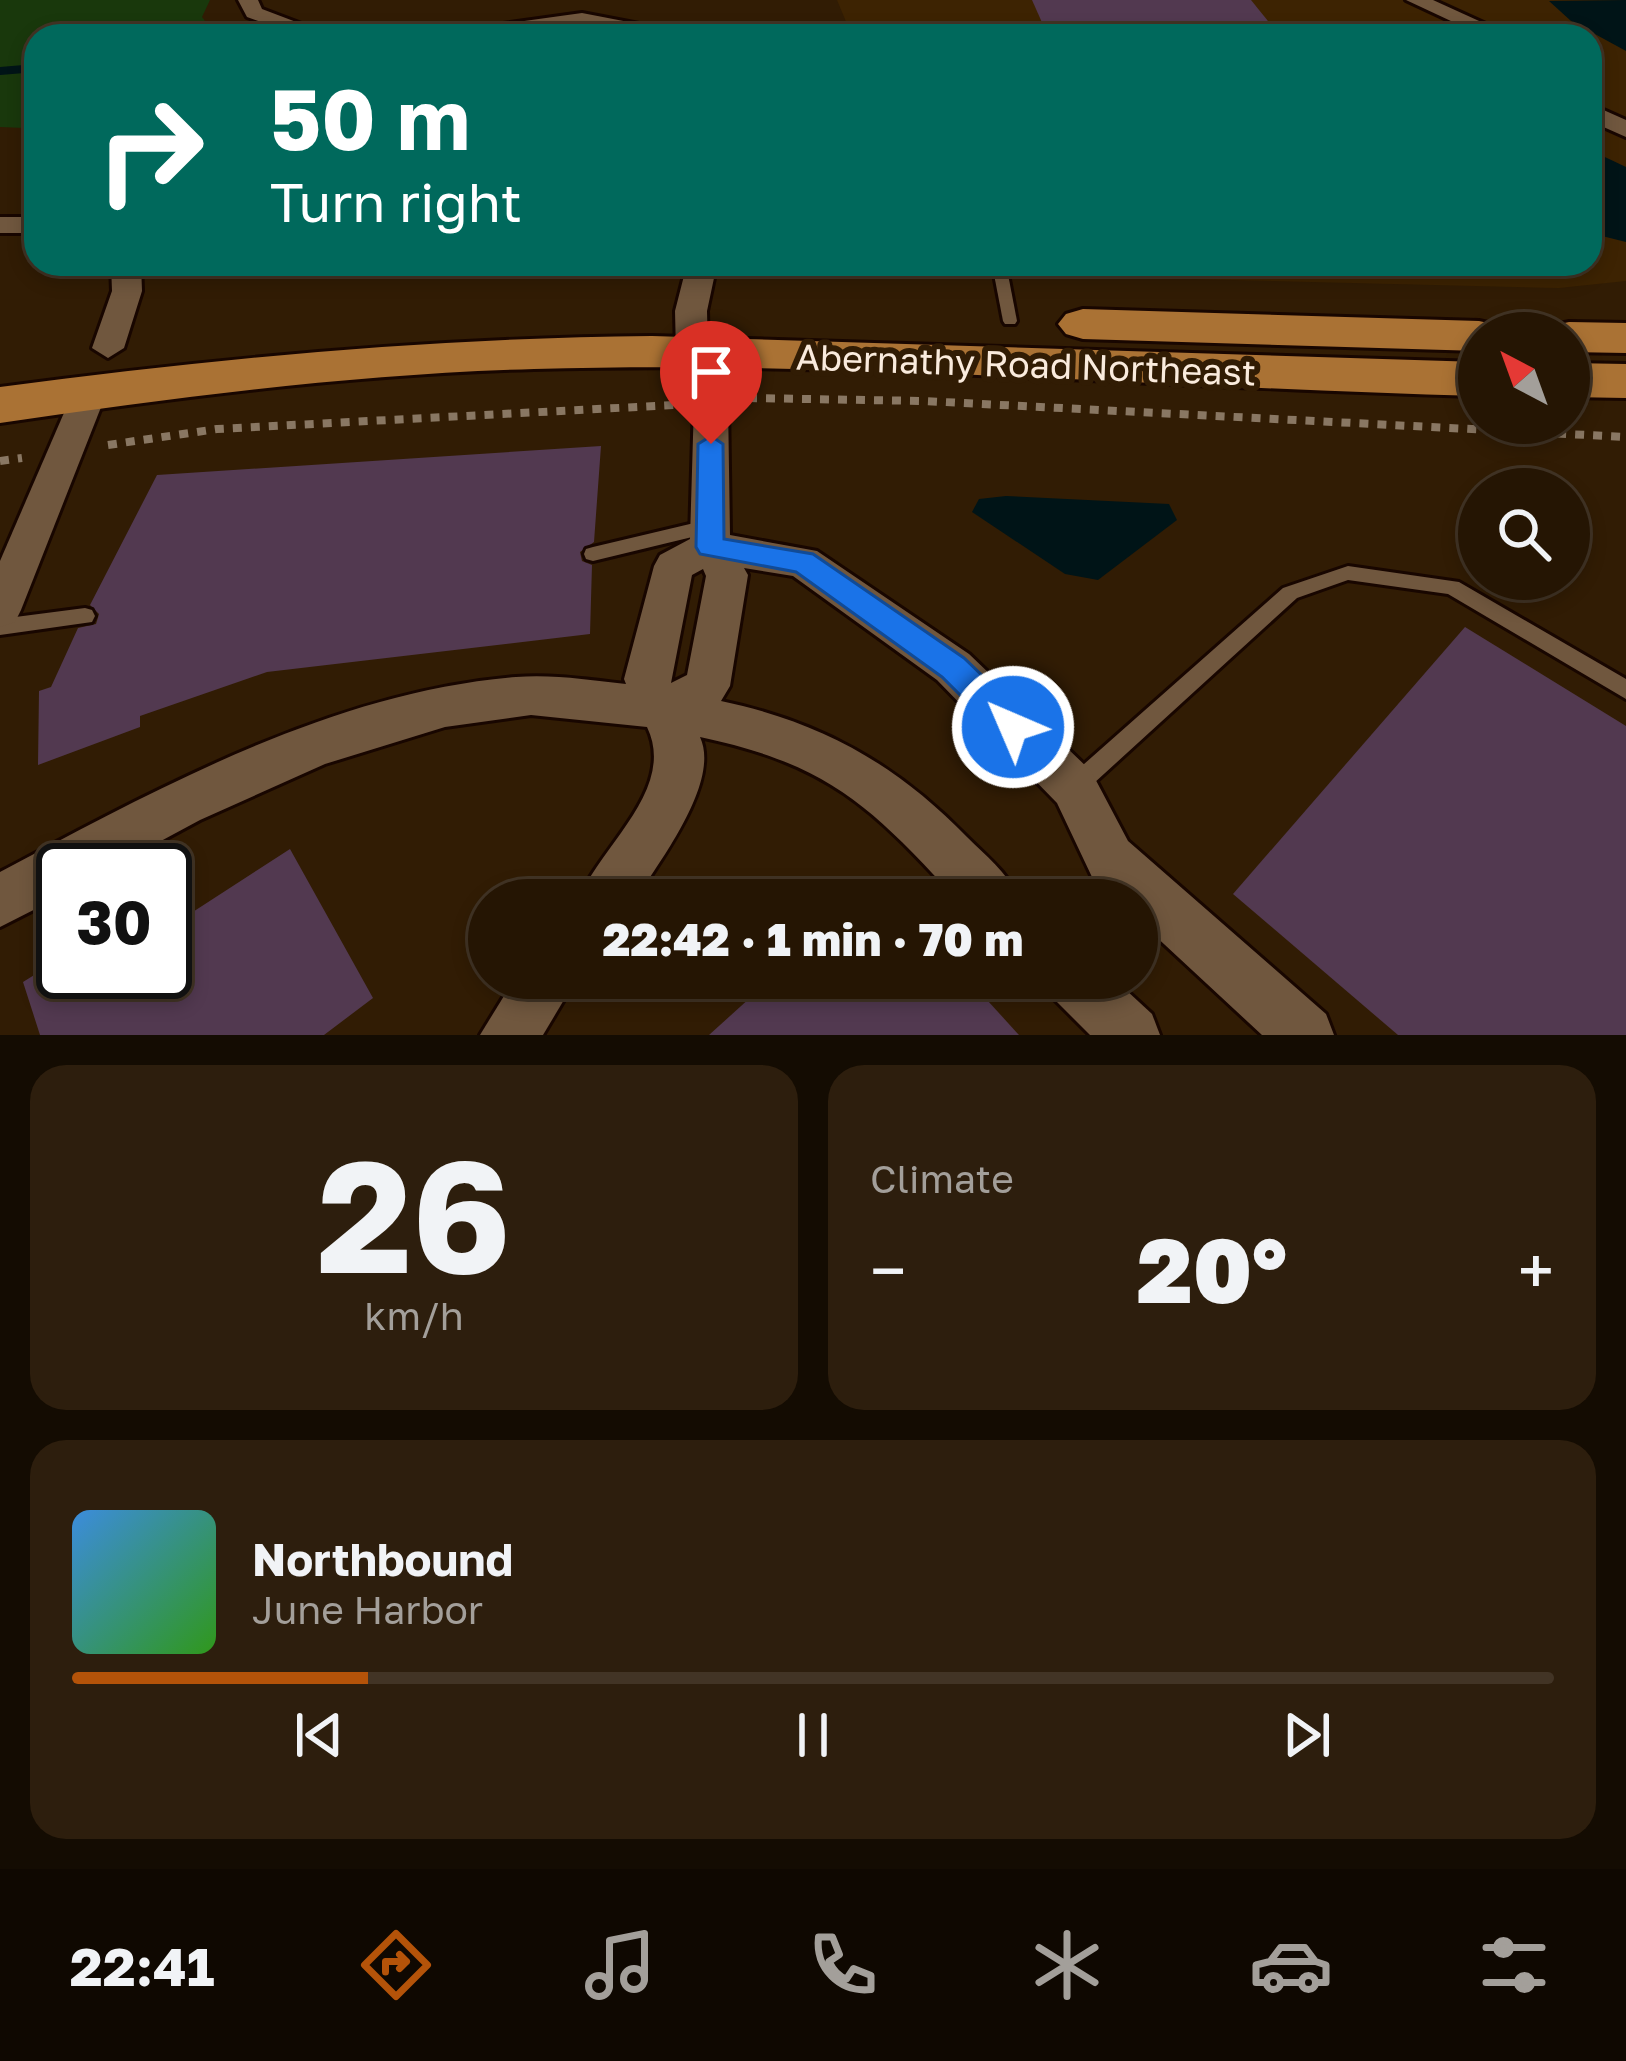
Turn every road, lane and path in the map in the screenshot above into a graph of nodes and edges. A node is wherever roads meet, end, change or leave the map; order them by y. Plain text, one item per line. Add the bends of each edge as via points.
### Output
1 (248, 0) edge
2 (1402, 0) edge
3 (1416, 0) edge
4 (673, 5) dead end
5 (285, 24) edge
6 (517, 24) edge
7 (624, 24) edge
8 (681, 24) edge
9 (1432, 24) edge
10 (1473, 24) edge
11 (1602, 100) edge
12 (1626, 130) edge
13 (127, 276) edge
14 (1001, 276) edge
15 (695, 309) edge
16 (1010, 321) junction
17 (1458, 335) edge
18 (1590, 337) edge
19 (1626, 338) edge
20 (0, 363) edge
21 (99, 370) junction
22 (1458, 377) edge
23 (1590, 380) edge
24 (1626, 381) edge
25 (711, 404) junction
26 (0, 405) edge
27 (1626, 437) edge
28 (70, 450) junction
29 (0, 461) edge
30 (711, 536) junction
31 (593, 554) dead end
32 (0, 610) edge
33 (85, 616) dead end
34 (0, 627) edge
35 (1626, 690) edge
36 (663, 709) junction
37 (1074, 787) junction
38 (618, 879) edge
39 (972, 879) edge
40 (0, 901) edge
41 (534, 999) edge
42 (1095, 999) edge
43 (508, 1035) edge
44 (1132, 1035) edge
45 (1305, 1035) edge

1 - 5 street via 254,14
2 - 9 street
3 - 10 street
4 - 8 street
6 - 7 street via 578,11
11 - 12 street
13 - 21 street
14 - 16 lane
15 - 16 main road, Abernathy Road Northeast
15 - 21 main road, Abernathy Road Northeast via 361,362
15 - 22 main road, Abernathy Road Northeast
15 - 25 street
16 - 17 main road, Abernathy Road Northeast
18 - 19 main road
20 - 21 main road, Abernathy Road Northeast
21 - 26 main road, Abernathy Road Northeast
21 - 28 street
23 - 24 main road
25 - 27 path via 759,396 924,400
25 - 28 path via 217,429
25 - 30 street
28 - 29 path
28 - 32 street
30 - 31 lane
30 - 36 street via 674,566 646,679
30 - 36 street via 727,574 707,686
30 - 37 street via 803,562 953,668
33 - 34 lane
35 - 37 lane via 1452,587 1348,573 1290,593
36 - 38 street via 681,748 671,798
36 - 39 street via 792,736 873,782
36 - 40 street via 514,697 396,720 302,750
37 - 45 street via 1110,859
41 - 43 street
42 - 44 street

